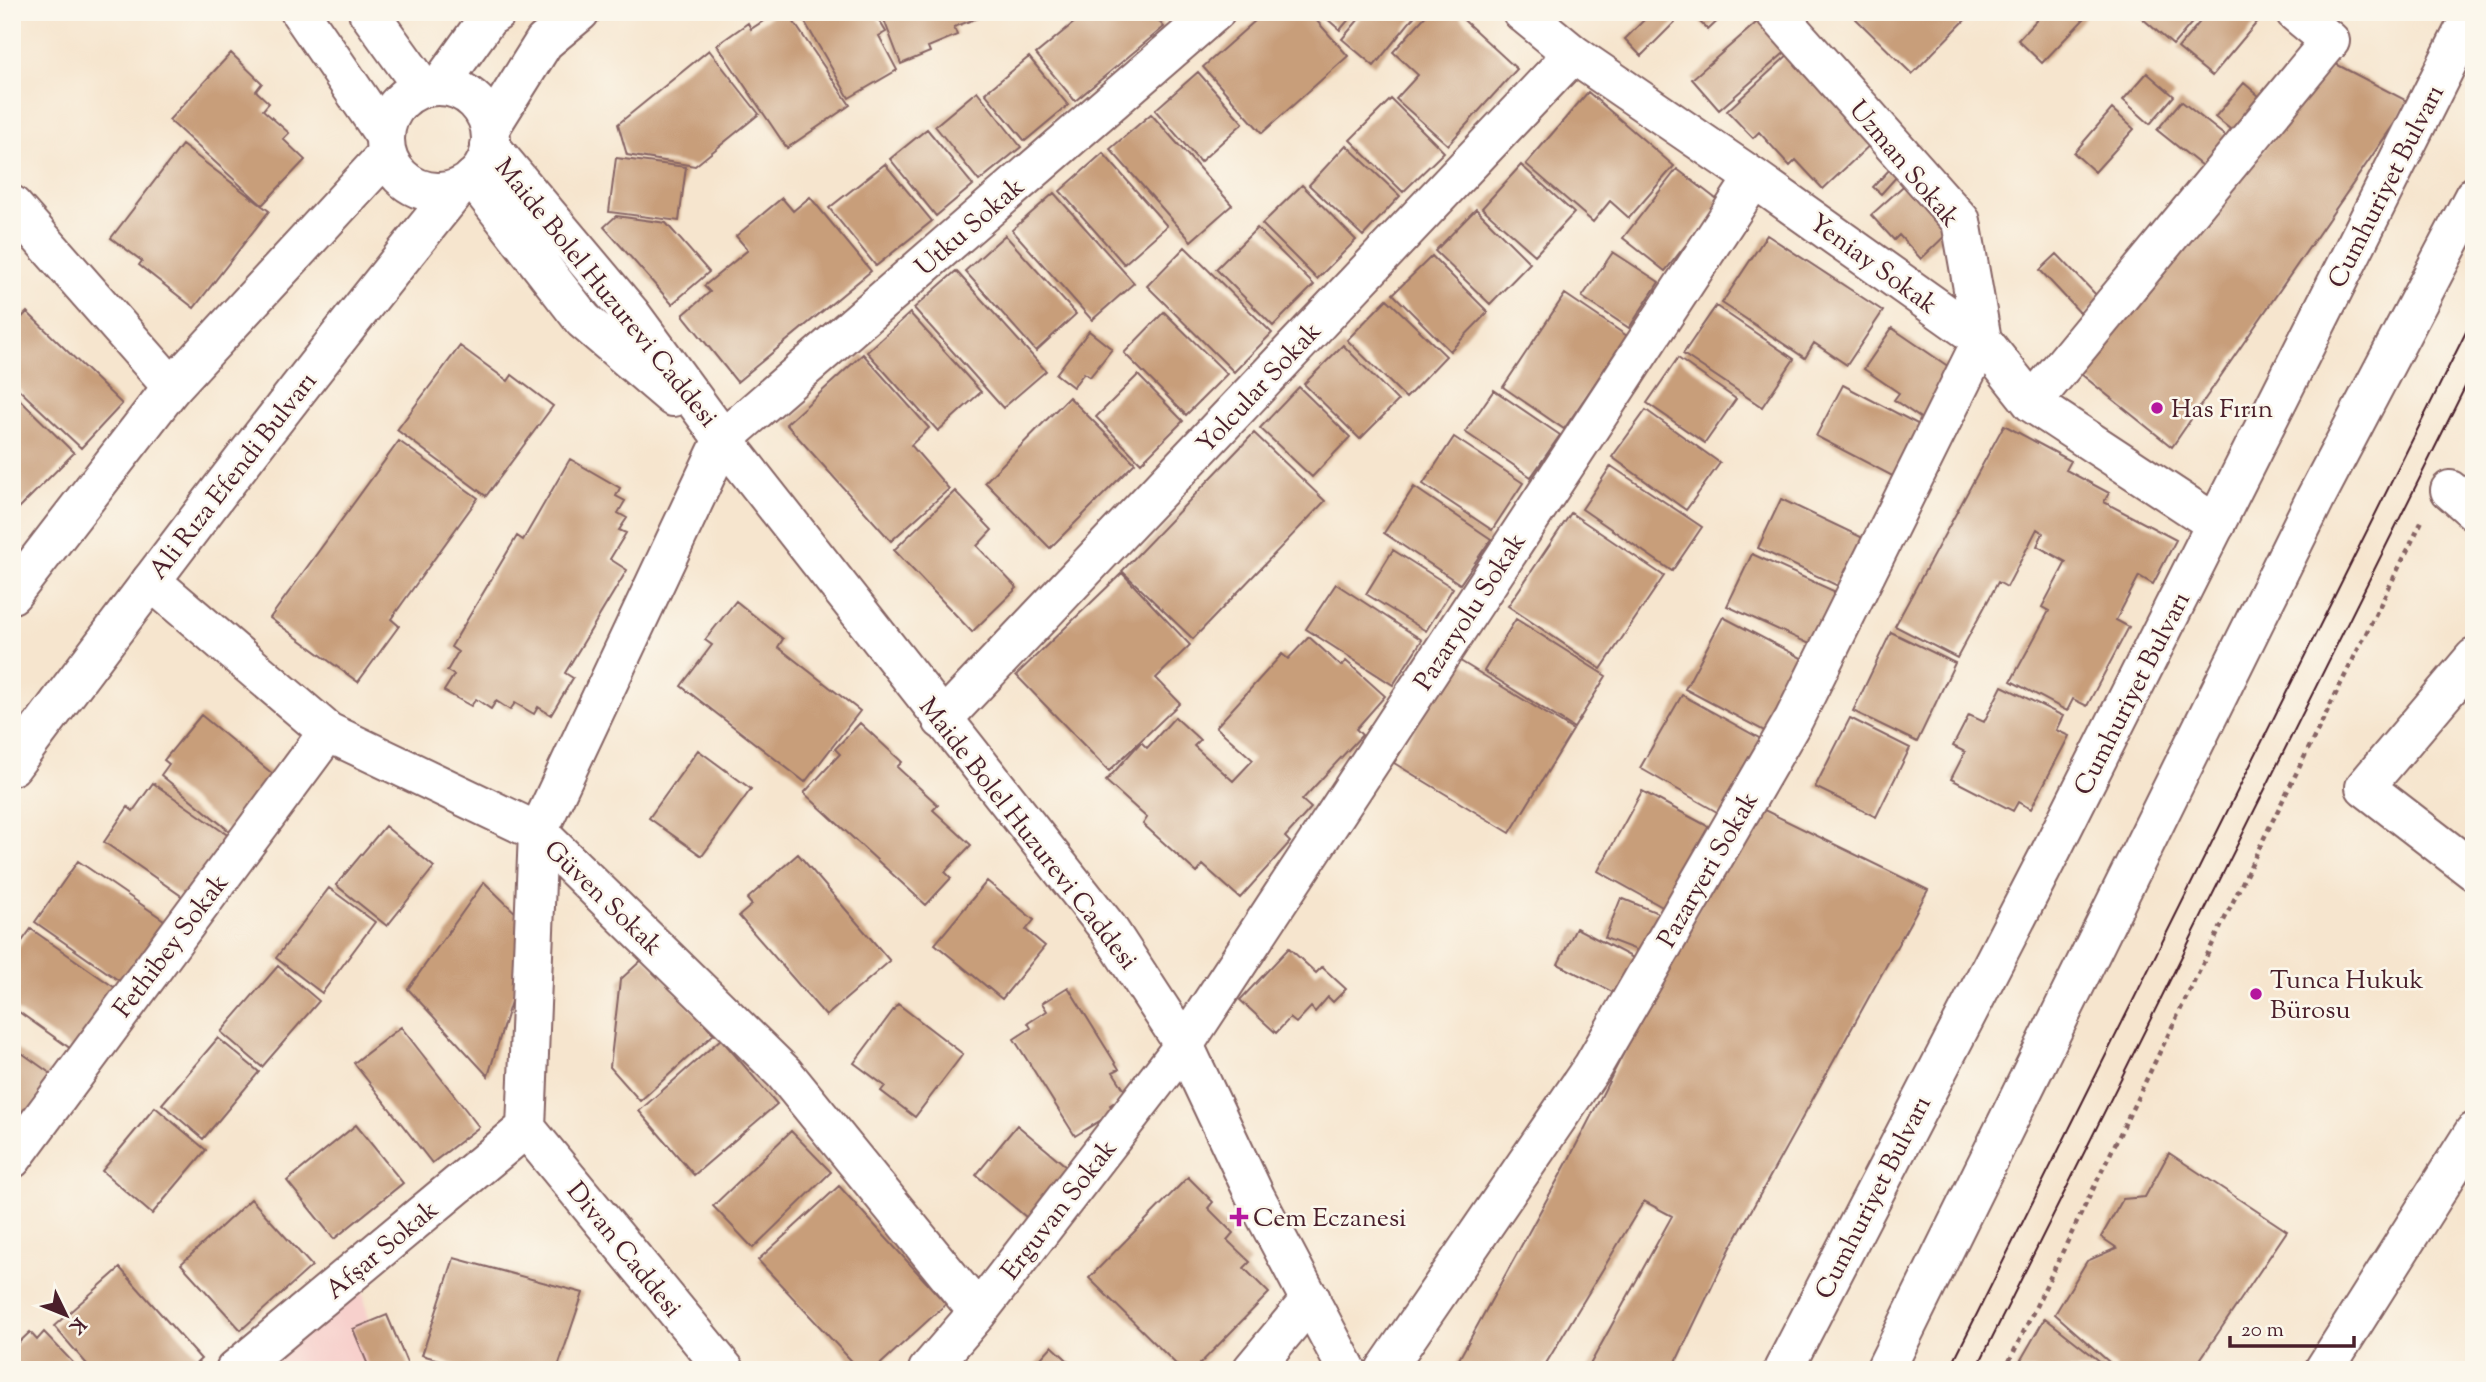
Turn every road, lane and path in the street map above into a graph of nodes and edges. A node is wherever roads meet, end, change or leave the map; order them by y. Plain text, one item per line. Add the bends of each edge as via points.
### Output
1 (300, 12) edge
2 (368, 12) edge
3 (497, 12) edge
4 (580, 12) edge
5 (1215, 12) edge
6 (1522, 12) edge
7 (1775, 12) edge
8 (2295, 12) edge
9 (2473, 12) edge
10 (1573, 54) junction
11 (432, 87) junction
12 (386, 145) junction
13 (478, 160) junction
14 (1754, 178) junction
15 (2474, 195) edge
16 (12, 205) edge
17 (1982, 340) junction
18 (172, 387) junction
19 (2032, 403) junction
20 (723, 439) junction
21 (2450, 505) edge
22 (2216, 524) junction
23 (150, 581) junction
24 (12, 594) edge
25 (2474, 658) edge
26 (942, 719) junction
27 (328, 732) junction
28 (12, 766) edge
29 (538, 832) junction
30 (2474, 871) edge
31 (1184, 1045) junction
32 (526, 1128) junction
33 (2474, 1132) edge
34 (12, 1158) edge
35 (1311, 1299) junction
36 (978, 1312) junction
37 (719, 1368) edge
38 (235, 1370) edge
39 (928, 1370) edge
40 (1252, 1370) edge
41 (1347, 1370) edge
42 (1385, 1370) edge
43 (1783, 1370) edge
44 (1885, 1370) edge
45 (2005, 1370) edge
46 (2324, 1370) edge

1 - 12 street
2 - 11 street
3 - 11 street
4 - 13 street, Ali Rıza Efendi Bulvarı via 544,42
5 - 20 street, Utku Sokak
6 - 10 street, Yeniay Sokak
7 - 17 street, Uzman Sokak via 1961,221
8 - 19 street via 2330,41
9 - 22 street, Cumhuriyet Bulvarı
10 - 14 street, Yeniay Sokak
10 - 26 street, Yolcular Sokak
11 - 12 street via 408,95 396,106 388,121
11 - 13 street via 456,89 483,111
12 - 13 street via 393,169 421,190 439,192
12 - 18 street
13 - 20 street, Maide Bolel Huzurevi Caddesi via 583,320
13 - 23 street, Ali Rıza Efendi Bulvarı
14 - 17 street, Yeniay Sokak
14 - 31 street, Pazaryolu Sokak
15 - 44 street via 2315,499
16 - 18 street
17 - 19 street, Yeniay Sokak
17 - 42 street, Pazaryeri Sokak via 1780,743 1593,1066
18 - 24 street
19 - 22 street, Yeniay Sokak
20 - 26 street, Maide Bolel Huzurevi Caddesi
20 - 29 street
21 - 45 path via 2266,834
22 - 43 street, Cumhuriyet Bulvarı
23 - 27 street, Güven Sokak
23 - 28 street, Ali Rıza Efendi Bulvarı
25 - 30 street via 2365,787
26 - 31 street, Maide Bolel Huzurevi Caddesi via 1107,927
27 - 29 street, Güven Sokak
27 - 34 street, Fethibey Sokak
29 - 32 street
29 - 36 street, Güven Sokak via 784,1073
31 - 35 street, Maide Bolel Huzurevi Caddesi via 1256,1198
31 - 36 street, Erguvan Sokak
32 - 37 street, Divan Caddesi
32 - 38 street, Afşar Sokak
33 - 46 street
35 - 40 street
35 - 41 street, Maide Bolel Huzurevi Caddesi
36 - 39 street, Erguvan Sokak

